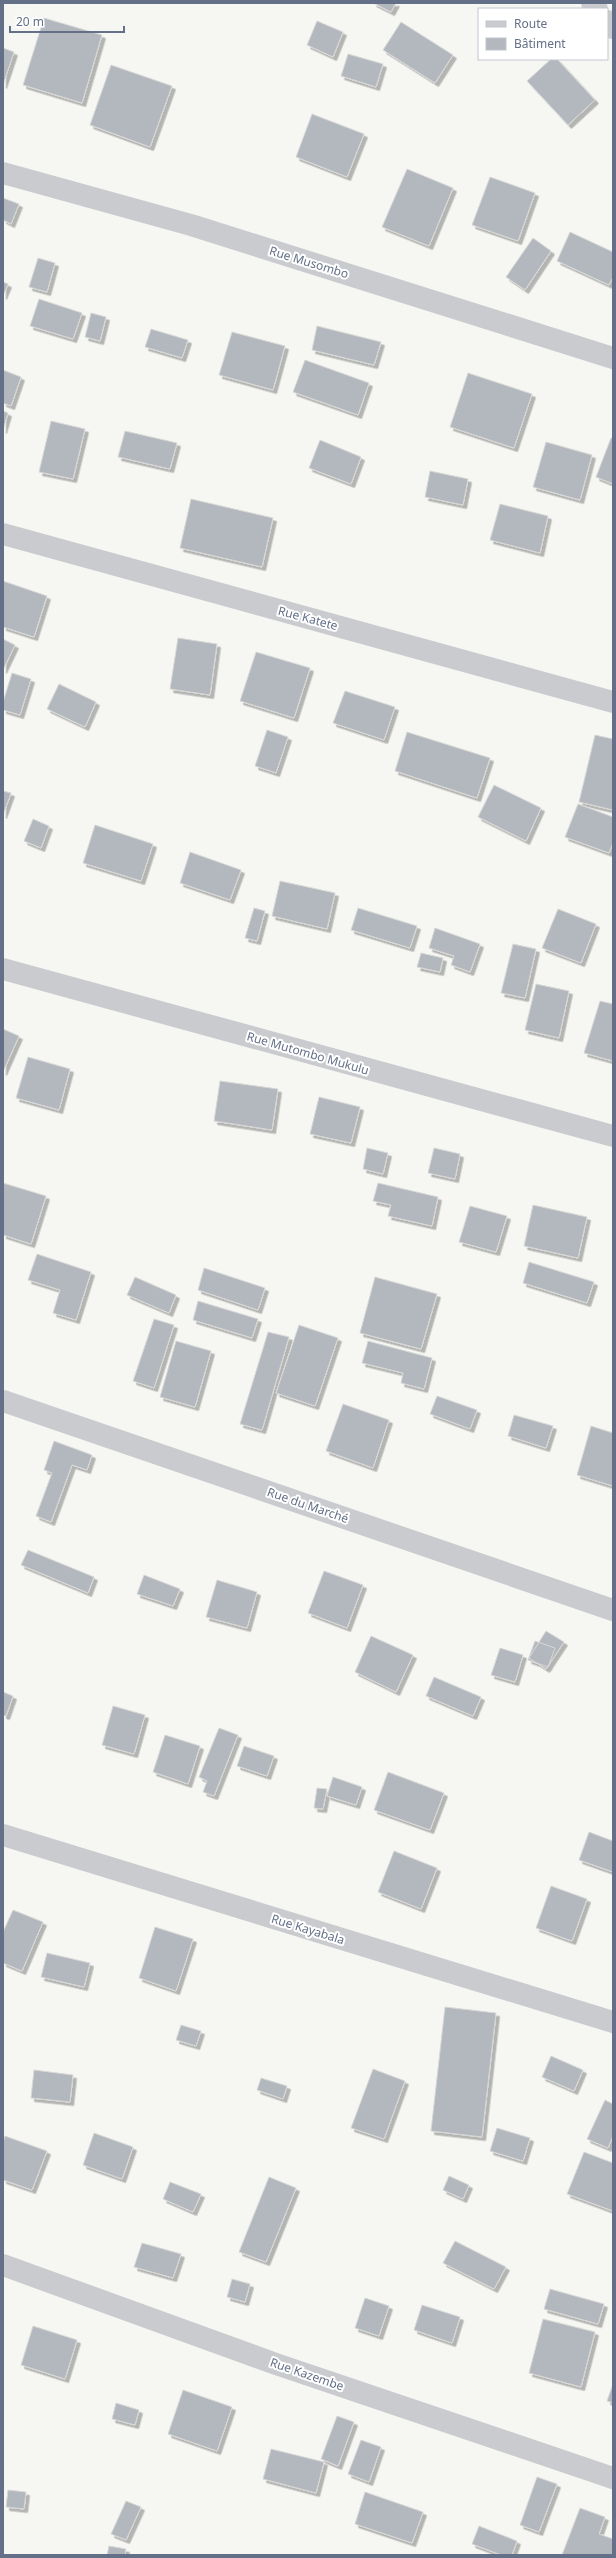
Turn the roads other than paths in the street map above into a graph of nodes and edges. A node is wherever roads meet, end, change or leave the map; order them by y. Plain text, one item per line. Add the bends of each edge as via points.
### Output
1 (3, 173) edge
2 (613, 358) edge
3 (3, 534) edge
4 (613, 702) edge
5 (3, 969) edge
6 (613, 1136) edge
7 (3, 1401) edge
8 (613, 1610) edge
9 (3, 1835) edge
10 (613, 2022) edge
11 (3, 2265) edge
12 (613, 2478) edge

1 - 2 street, Rue Musombo via 191,226
3 - 4 street, Rue Katete
5 - 6 street, Rue Mutombo Mukulu
7 - 8 street, Rue du Marché
9 - 10 street, Rue Kayabala
11 - 12 street, Rue Kazembe via 276,2364

